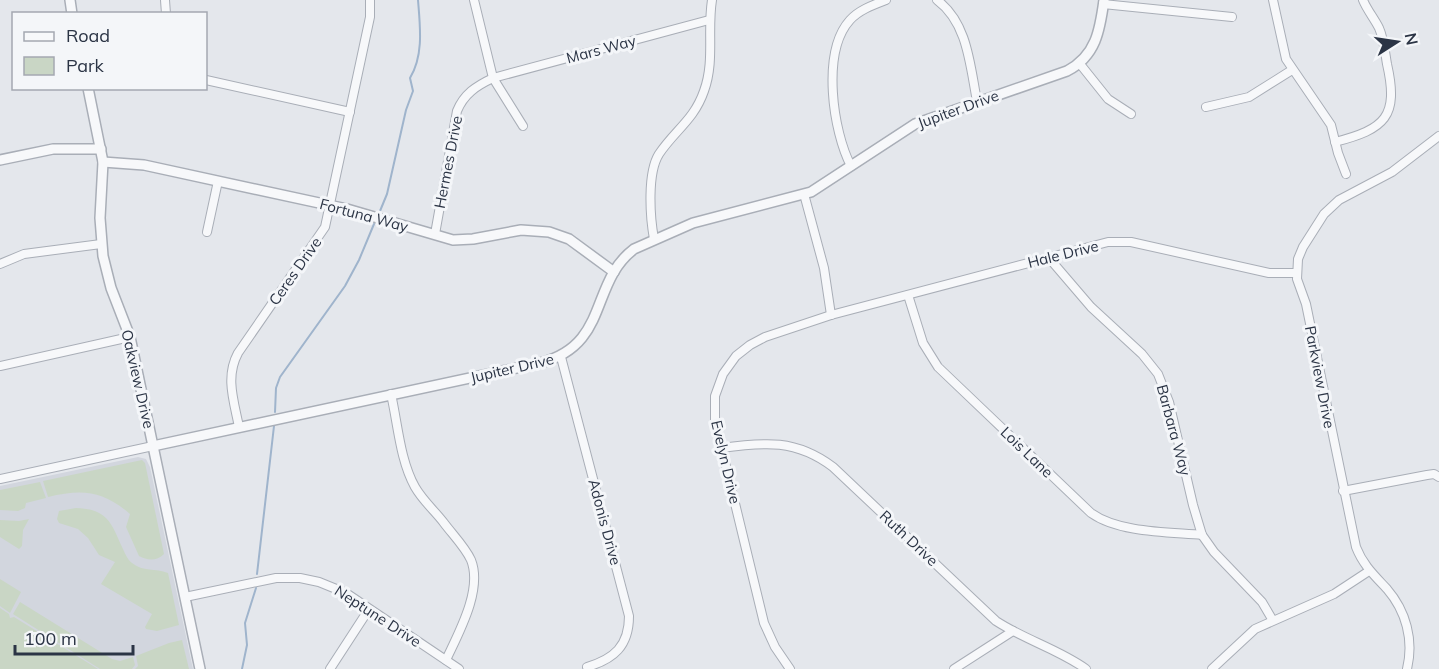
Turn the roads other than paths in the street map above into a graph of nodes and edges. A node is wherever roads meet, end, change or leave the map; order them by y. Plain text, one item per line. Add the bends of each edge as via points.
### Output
1 (370, 0) edge
2 (474, 0) edge
3 (711, 0) edge
4 (886, 0) edge
5 (937, 0) edge
6 (1273, 0) edge
7 (1363, 0) edge
8 (1103, 2) edge
9 (1232, 17) dead end
10 (709, 20) junction
11 (1080, 64) junction
12 (1292, 70) junction
13 (493, 78) junction
14 (207, 80) edge
15 (88, 90) edge
16 (977, 101) junction
17 (1206, 107) dead end
18 (350, 112) junction
19 (1131, 114) dead end
20 (523, 126) dead end
21 (1439, 136) edge
22 (1335, 142) junction
23 (101, 149) junction
24 (0, 160) edge
25 (103, 162) junction
26 (851, 166) junction
27 (1346, 174) dead end
28 (218, 181) junction
29 (804, 194) junction
30 (330, 205) junction
31 (207, 232) dead end
32 (435, 234) junction
33 (654, 239) junction
34 (101, 244) junction
35 (1049, 258) junction
36 (0, 264) edge
37 (614, 272) junction
38 (1297, 273) junction
39 (908, 295) junction
40 (831, 315) junction
41 (130, 338) junction
42 (561, 357) junction
43 (0, 366) edge
44 (391, 394) junction
45 (239, 427) junction
46 (153, 446) junction
47 (721, 447) junction
48 (1439, 477) edge
49 (0, 479) edge
50 (1343, 491) junction
51 (1202, 535) junction
52 (1369, 571) junction
53 (185, 597) junction
54 (369, 609) junction
55 (1272, 619) junction
56 (1012, 631) junction
57 (446, 660) junction
58 (585, 668) edge
59 (200, 669) edge
60 (330, 669) edge
61 (459, 669) edge
62 (790, 669) edge
63 (954, 669) edge
64 (1086, 669) edge
65 (1212, 669) edge
66 (1407, 669) edge

1 - 18 street, Ceres Drive via 370,18
2 - 13 street
3 - 10 street
4 - 26 street via 851,19 833,59 832,80 841,141
5 - 16 street via 961,31
6 - 12 street via 1284,54
7 - 22 street via 1381,35 1392,85 1391,101 1384,118 1374,128
8 - 9 street
8 - 11 street via 1095,44
10 - 13 street, Mars Way
10 - 33 street via 711,62 704,93 654,164
11 - 16 street, Jupiter Drive
11 - 19 street via 1108,99
12 - 17 street via 1249,97
12 - 22 street via 1327,118
13 - 20 street
13 - 32 street, Hermes Drive via 470,91 458,111
14 - 18 street
15 - 23 street, Oakview Drive
16 - 26 street, Jupiter Drive via 915,124
18 - 30 street, Ceres Drive
21 - 38 street via 1392,171 1328,209 1303,247
22 - 27 street
23 - 24 street via 53,149
23 - 25 street, Oakview Drive
25 - 28 street, Fortuna Way via 144,165
25 - 34 street, Oakview Drive
26 - 29 street, Jupiter Drive via 819,189
28 - 30 street, Fortuna Way
28 - 31 street
29 - 33 street, Jupiter Drive via 712,217
29 - 40 street via 824,268
30 - 32 street, Fortuna Way
30 - 45 street, Ceres Drive via 321,235 235,359 230,381
32 - 37 street, Fortuna Way via 467,240 521,230 549,232 568,239
33 - 37 street, Jupiter Drive via 626,254
34 - 36 street via 24,254
34 - 41 street, Oakview Drive via 108,278
35 - 38 street, Hale Drive via 1123,241 1269,273
35 - 39 street, Hale Drive
35 - 51 street, Barbara Way via 1158,374 1169,402
37 - 42 street, Jupiter Drive via 587,332
38 - 50 street, Parkview Drive
39 - 40 street, Hale Drive
39 - 51 street, Lois Lane via 933,362 1091,513 1118,525
40 - 47 street, Evelyn Drive via 765,337 729,364 715,396
41 - 43 street
41 - 46 street, Oakview Drive
42 - 44 street, Jupiter Drive
42 - 58 street, Adonis Drive via 629,616 627,635 620,648 603,662
44 - 45 street, Jupiter Drive
44 - 57 street via 412,481 466,551 473,568 468,607
45 - 46 street, Jupiter Drive
46 - 49 street, Jupiter Drive
46 - 53 street, Oakview Drive
47 - 56 street, Ruth Drive via 768,443 817,455 979,606
47 - 62 street, Evelyn Drive via 764,623
48 - 50 street via 1427,475
50 - 52 street, Parkview Drive via 1358,553
51 - 55 street, Barbara Way via 1262,602
52 - 55 street via 1322,600
52 - 66 street, Parkview Drive via 1395,599 1405,620 1410,645
53 - 54 street, Neptune Drive via 264,580 294,578 328,585
53 - 59 street, Oakview Drive
54 - 57 street, Neptune Drive
54 - 60 street
55 - 65 street via 1248,633
56 - 63 street
56 - 64 street, Ruth Drive
57 - 61 street, Neptune Drive

